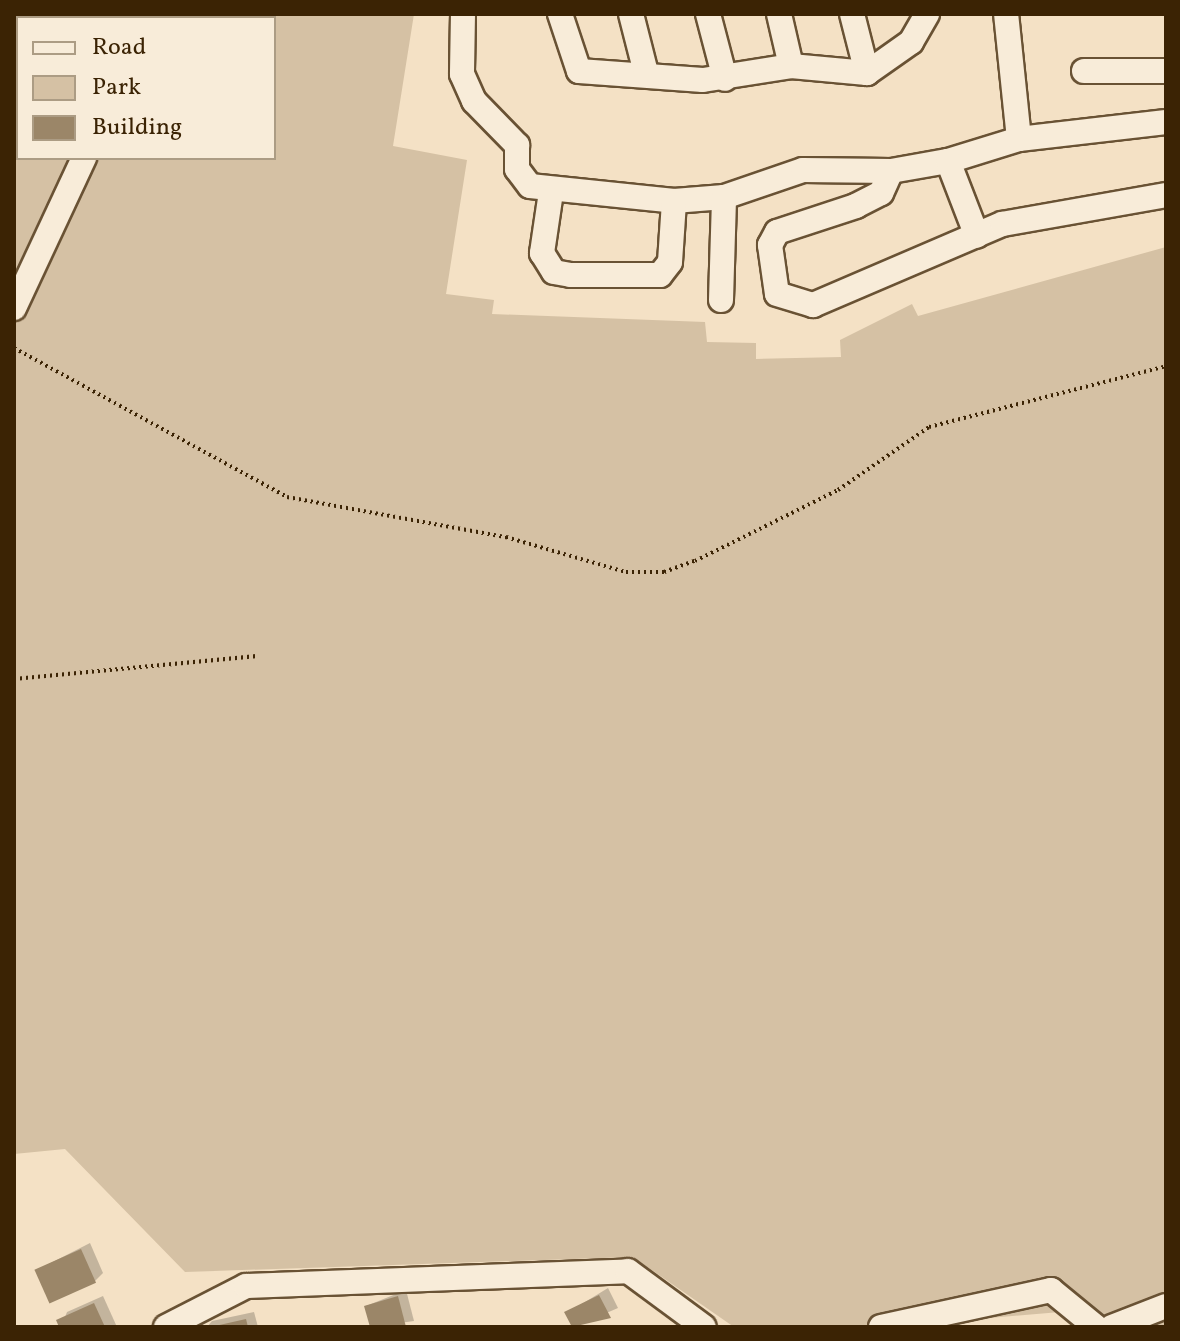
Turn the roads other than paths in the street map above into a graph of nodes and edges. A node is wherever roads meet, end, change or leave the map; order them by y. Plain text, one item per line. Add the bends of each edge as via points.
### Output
1 (463, 14) edge
2 (560, 14) edge
3 (631, 14) edge
4 (708, 14) edge
5 (779, 14) edge
6 (852, 14) edge
7 (927, 14) edge
8 (1006, 14) edge
9 (791, 66) junction
10 (1084, 71) dead end
11 (1166, 71) edge
12 (646, 73) junction
13 (867, 73) junction
14 (725, 79) junction
15 (1166, 122) edge
16 (1019, 139) junction
17 (83, 160) edge
18 (948, 161) junction
19 (891, 171) junction
20 (551, 192) junction
21 (1166, 195) edge
22 (724, 197) junction
23 (674, 201) junction
24 (977, 236) junction
25 (721, 300) dead end
26 (14, 308) edge
27 (1166, 1306) edge
28 (166, 1325) edge
29 (704, 1327) edge
30 (881, 1327) edge
31 (1096, 1327) edge
32 (1112, 1327) edge

1 - 20 street via 462,74 474,101 517,145 517,169 530,186
2 - 12 street via 579,71
3 - 12 street
4 - 14 street
5 - 9 street
6 - 13 street
7 - 13 street via 911,42
8 - 16 street
9 - 13 street
9 - 14 street
10 - 11 street
12 - 14 street
15 - 16 street
16 - 18 street
17 - 26 street
18 - 19 street
18 - 24 street
19 - 22 street via 803,170
19 - 24 street via 881,193 777,232 770,245 777,294 813,305
20 - 23 street
20 - 23 street via 542,253 554,272 571,275 660,275 670,262
21 - 24 street via 1080,207
22 - 23 street
22 - 25 street
27 - 32 street
28 - 29 street via 246,1286 628,1271
30 - 31 street via 1051,1290

